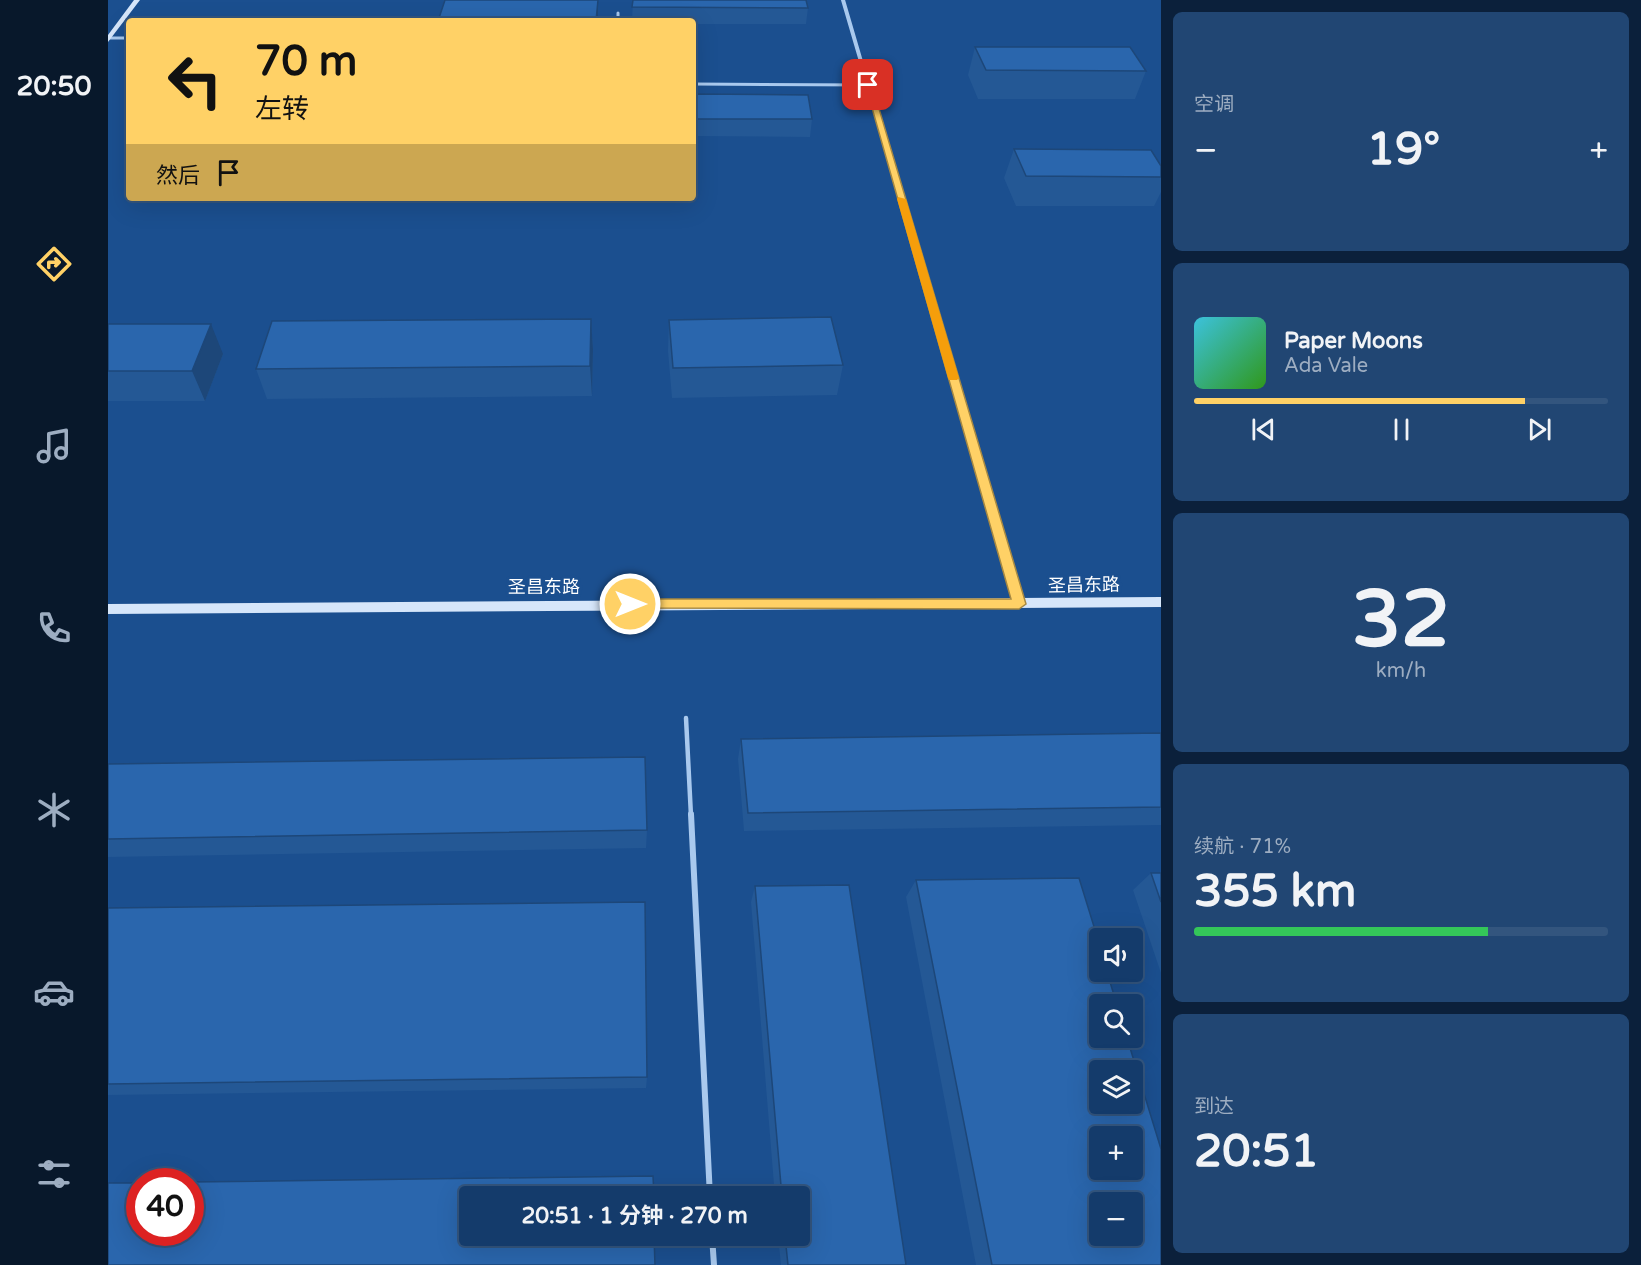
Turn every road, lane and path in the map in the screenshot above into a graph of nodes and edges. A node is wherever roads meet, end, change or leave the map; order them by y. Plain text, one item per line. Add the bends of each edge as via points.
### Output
1 (136, 0) edge
2 (843, 0) edge
3 (618, 13) dead end
4 (618, 18) edge
5 (126, 38) edge
6 (109, 39) edge
7 (696, 84) edge
8 (868, 85) junction
9 (1161, 602) edge
10 (1019, 604) junction
11 (108, 609) edge
12 (686, 718) dead end
13 (709, 1186) edge
14 (713, 1246) edge
15 (714, 1265) edge

1 - 6 street
2 - 8 street
3 - 4 lane
5 - 6 lane
7 - 8 lane
8 - 10 street
9 - 10 street, 圣昌东路
10 - 11 street, 圣昌东路
12 - 13 lane
14 - 15 lane

